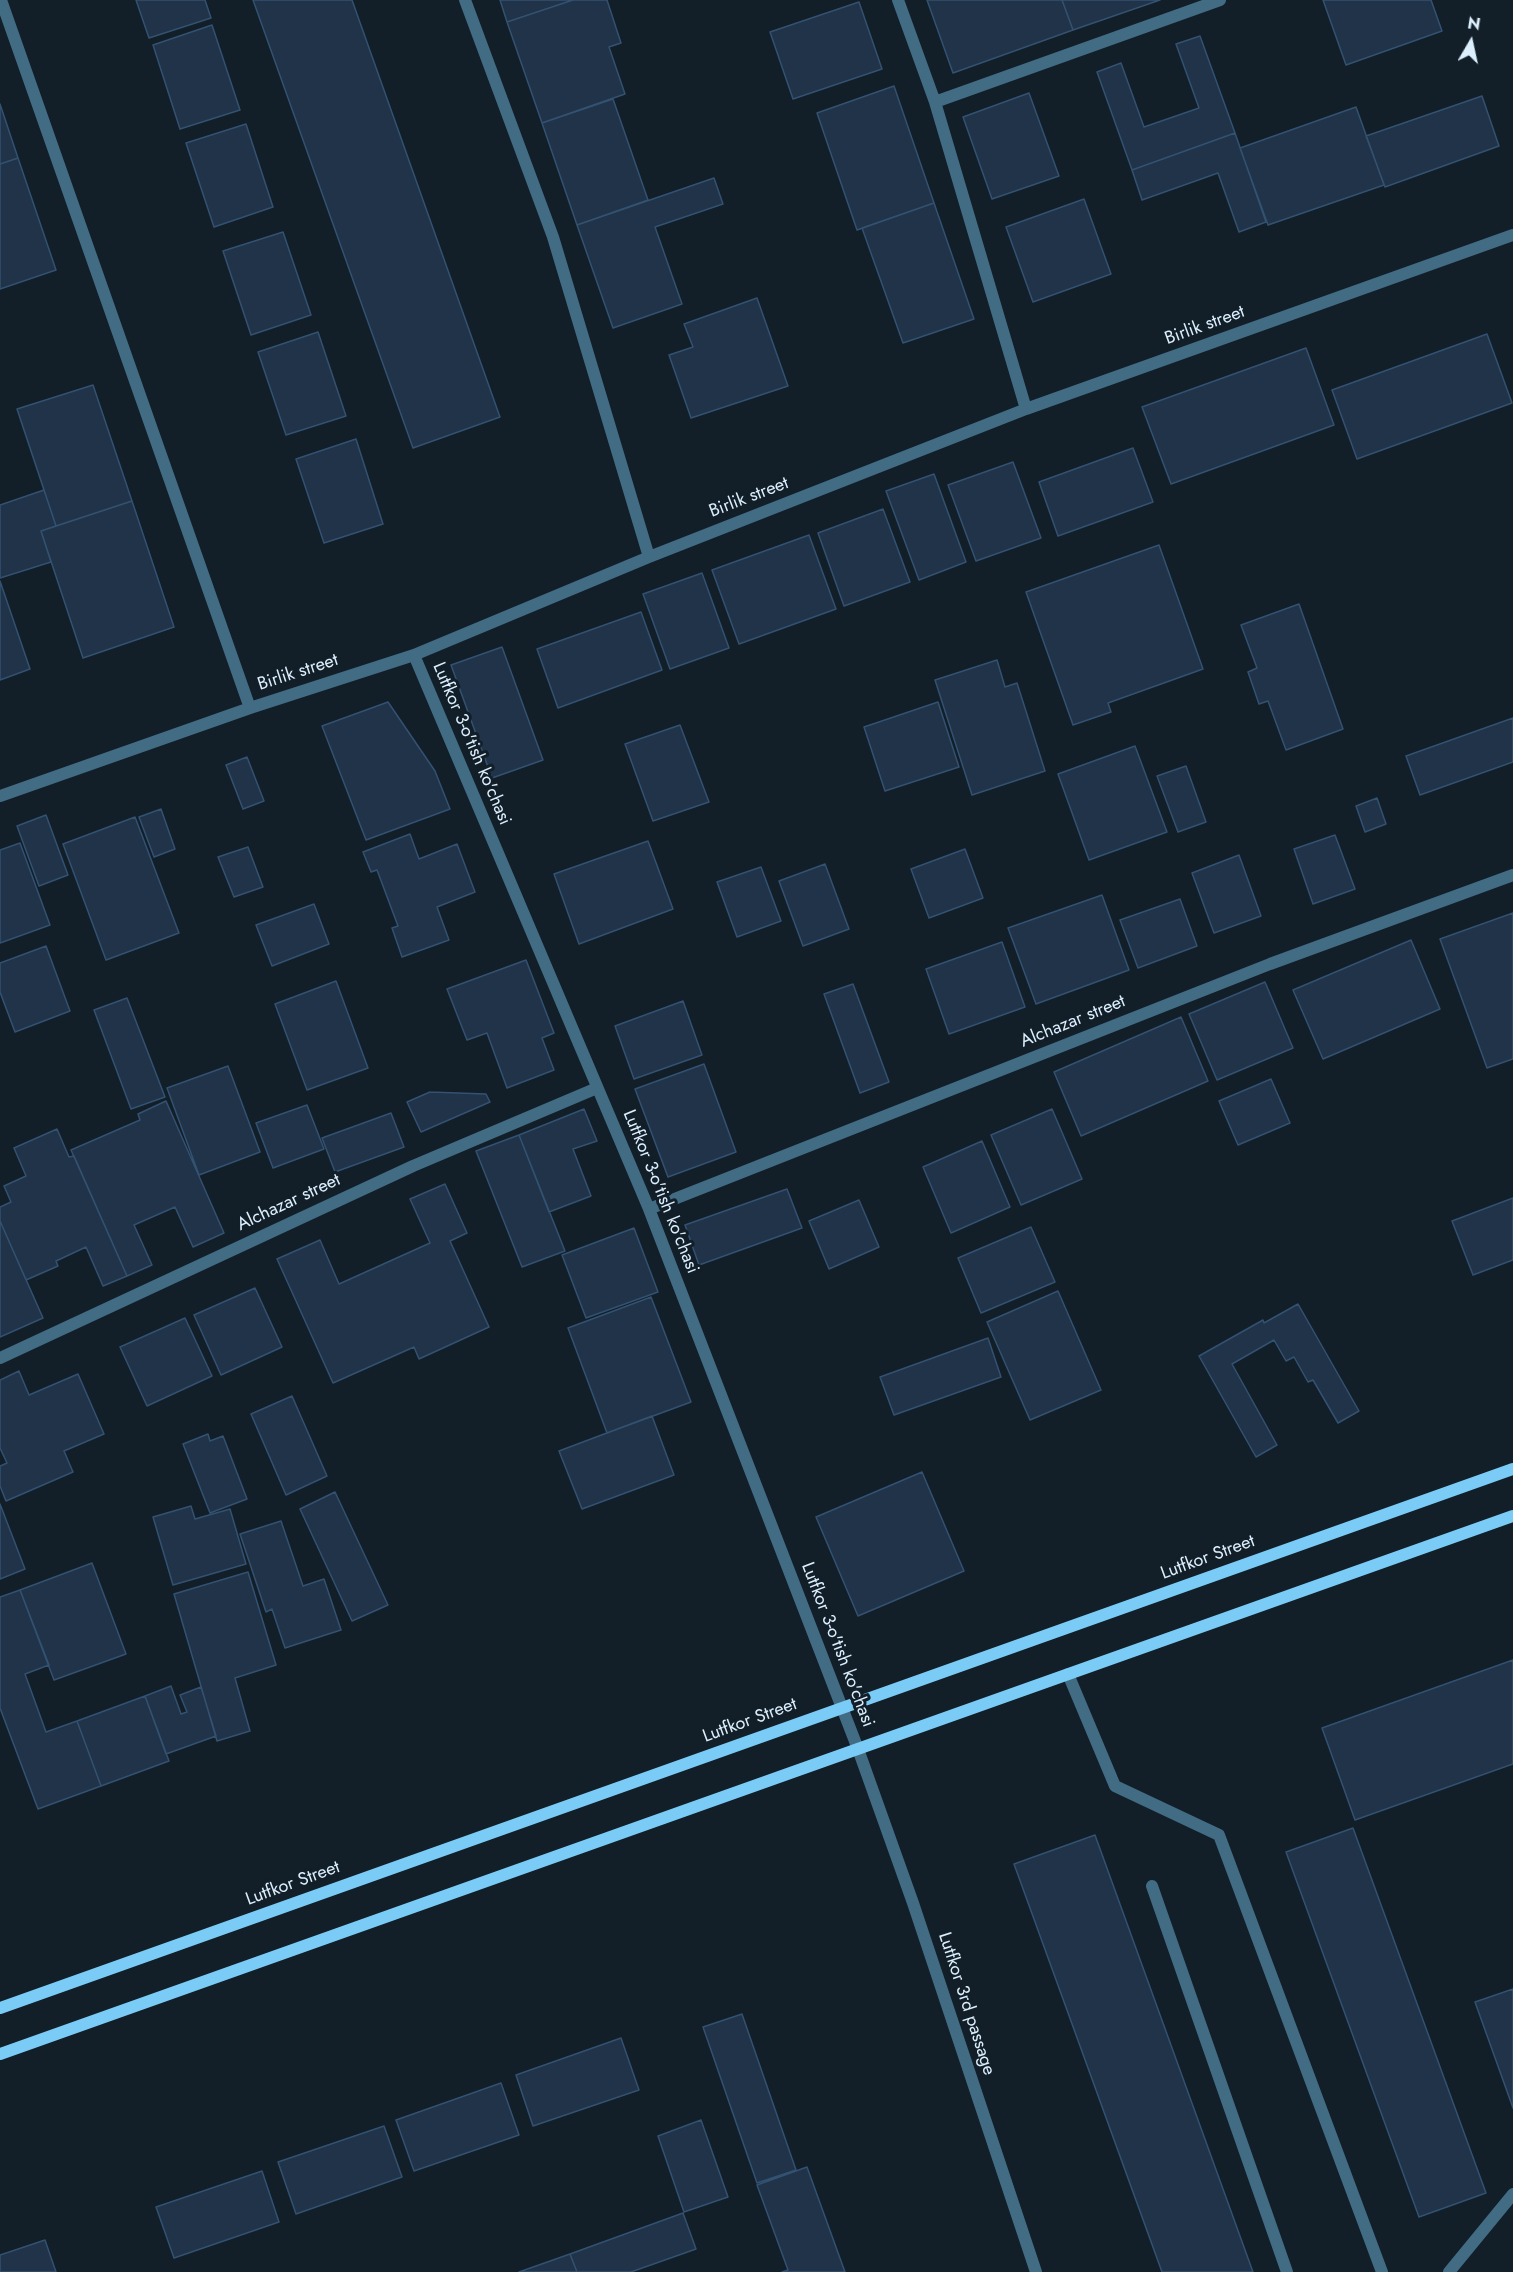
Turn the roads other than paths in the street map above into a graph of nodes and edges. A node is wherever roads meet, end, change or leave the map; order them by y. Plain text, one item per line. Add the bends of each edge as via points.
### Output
1 (1, 0) edge
2 (465, 0) edge
3 (898, 0) edge
4 (1220, 0) edge
5 (934, 102) junction
6 (1513, 235) edge
7 (1026, 409) junction
8 (649, 557) junction
9 (414, 655) junction
10 (250, 708) junction
11 (0, 796) edge
12 (1513, 876) edge
13 (597, 1088) junction
14 (649, 1209) junction
15 (0, 1358) edge
16 (1513, 1469) edge
17 (1513, 1516) edge
18 (1068, 1674) junction
19 (842, 1708) junction
20 (858, 1749) junction
21 (1152, 1886) dead end
22 (0, 2008) edge
23 (0, 2054) edge
24 (1513, 2194) edge
25 (1036, 2272) edge
26 (1287, 2272) edge
27 (1382, 2272) edge
28 (1449, 2272) edge

1 - 10 street
2 - 8 street via 553,237
3 - 5 street
4 - 5 street
5 - 7 street
6 - 7 street, Birlik street
7 - 8 street, Birlik street
8 - 9 street, Birlik street
9 - 10 street, Birlik street
9 - 13 street, Lutfkor 3-o'tish ko'chasi
10 - 11 street, Birlik street
12 - 14 street, Alchazar street via 1270,964
13 - 14 street, Lutfkor 3-o'tish ko'chasi
13 - 15 street, Alchazar street via 413,1166
14 - 19 street, Lutfkor 3-o'tish ko'chasi
16 - 19 main road, Lutfkor Street
17 - 18 main road
18 - 20 main road
18 - 27 street via 1115,1786 1220,1835
19 - 20 street, Lutfkor 3-o'tish ko'chasi
19 - 22 main road, Lutfkor Street
20 - 23 main road
20 - 25 street, Lutfkor 3rd passage
21 - 26 street
24 - 28 street

